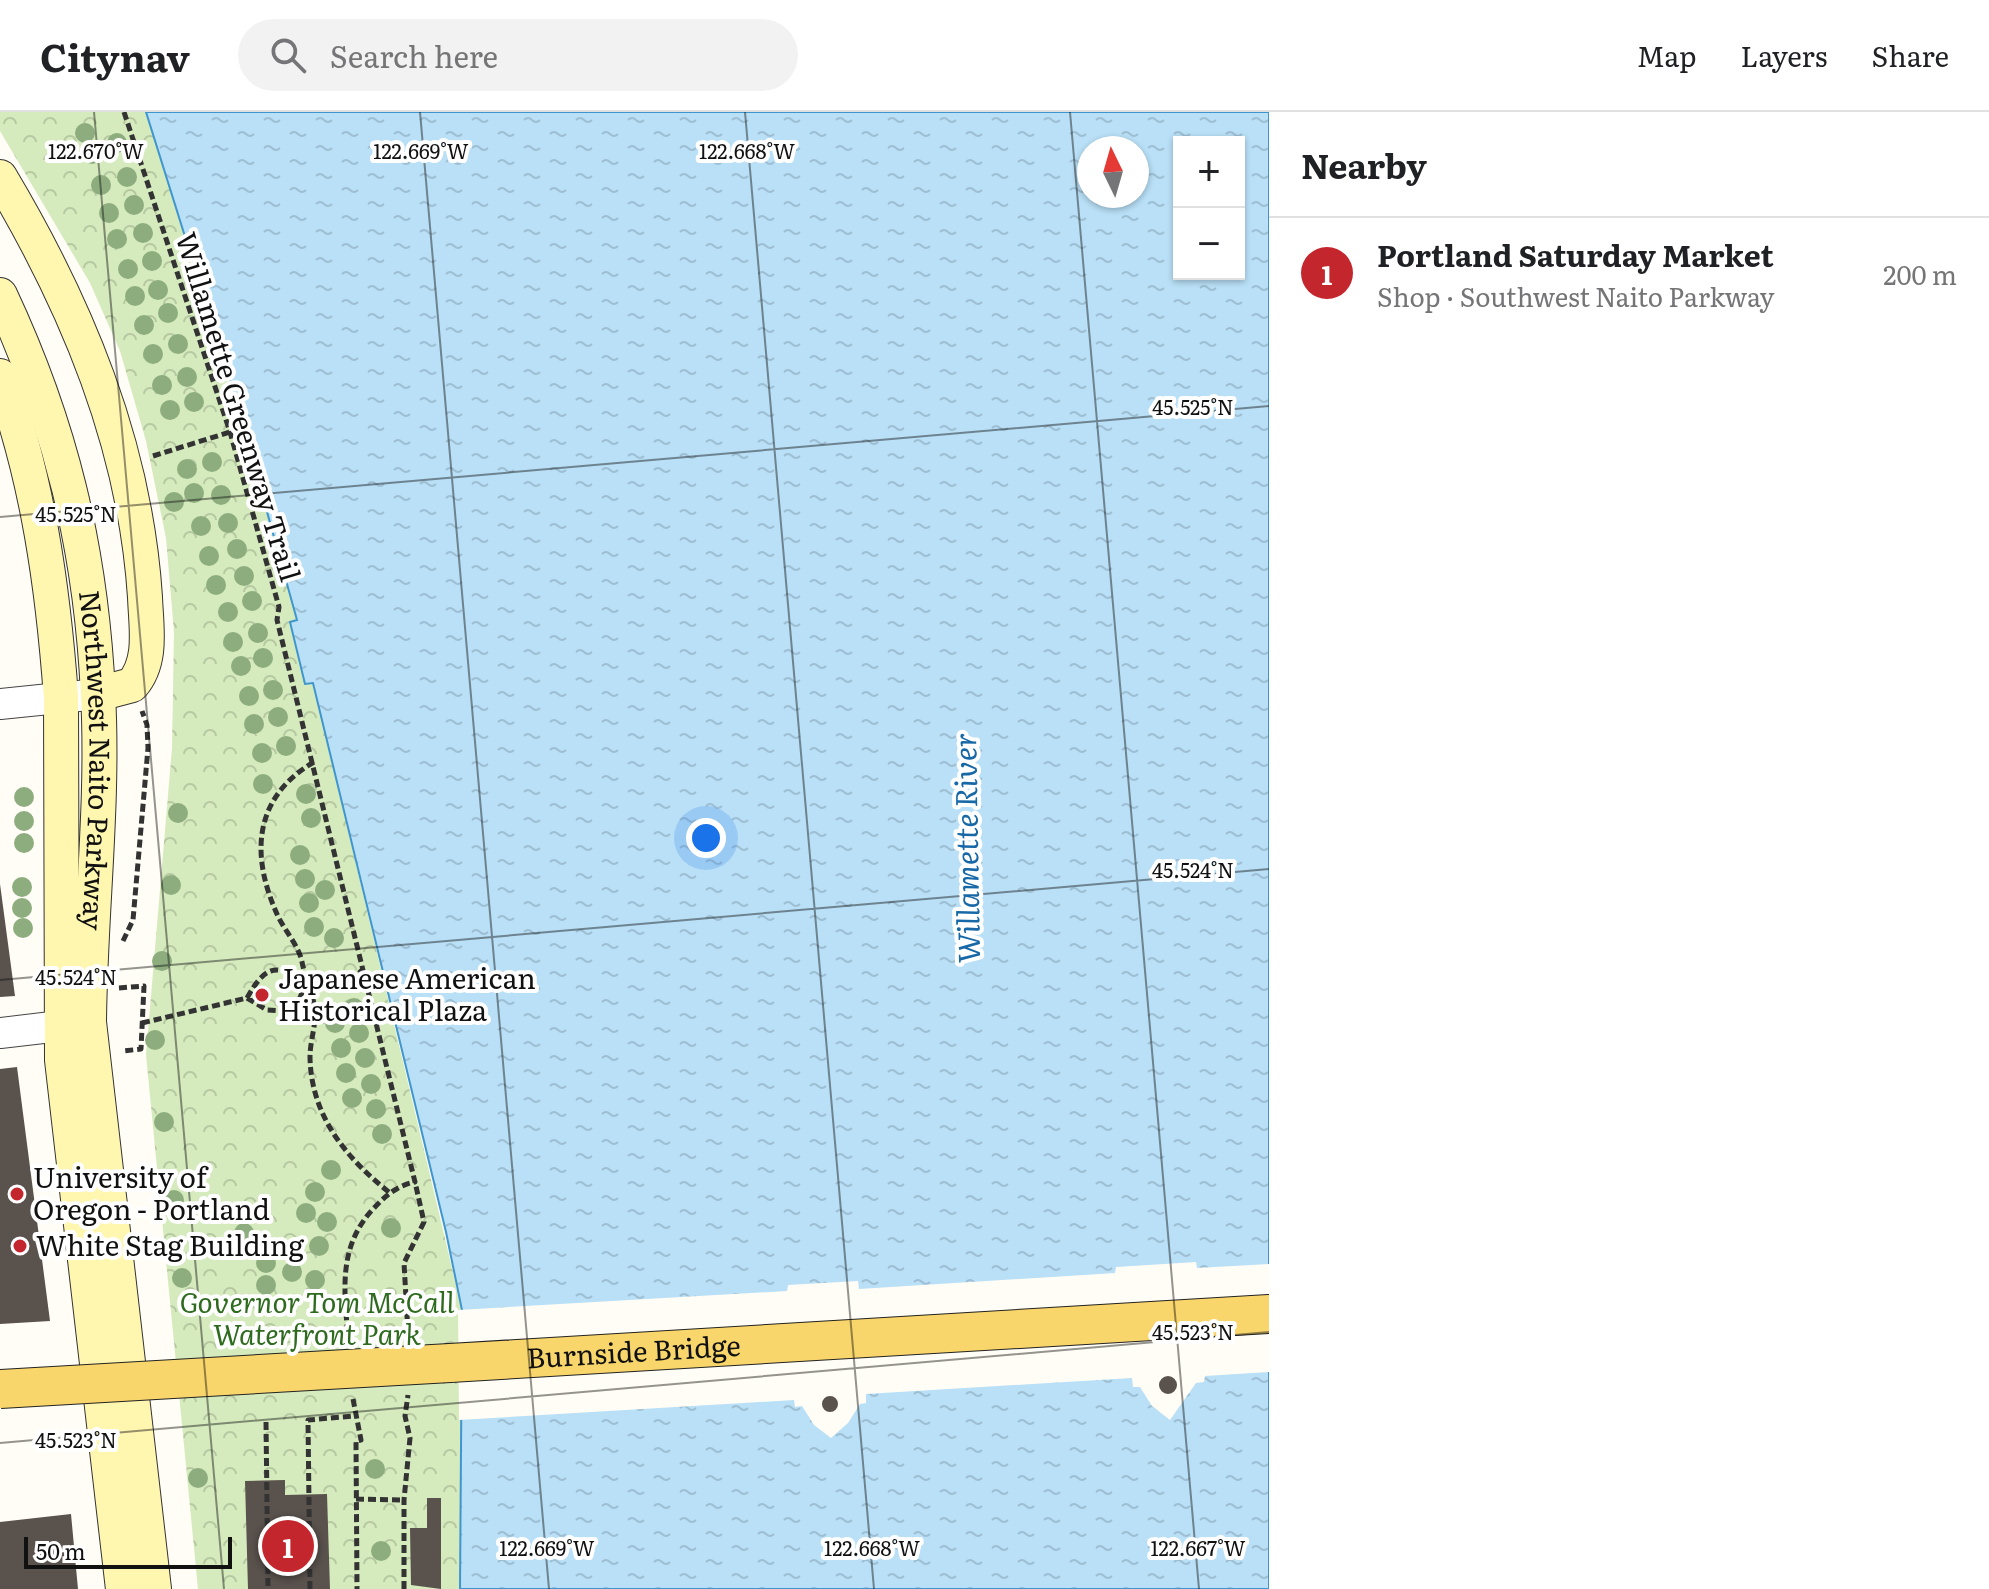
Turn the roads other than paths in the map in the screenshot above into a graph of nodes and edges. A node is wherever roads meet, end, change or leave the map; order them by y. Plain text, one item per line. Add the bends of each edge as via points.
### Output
1 (0, 177) edge
2 (0, 295) edge
3 (14, 362) edge
4 (0, 376) edge
5 (98, 694) junction
6 (61, 697) junction
7 (0, 704) edge
8 (60, 1026) junction
9 (0, 1033) edge
10 (1269, 1314) edge
11 (114, 1381) junction
12 (0, 1389) edge
13 (108, 1476) junction
14 (149, 1542) junction
15 (123, 1589) edge
16 (154, 1589) edge

1 - 5 main road via 46,254 98,377 124,465 140,551 144,667 132,685
2 - 3 main road, Northwest Naito Parkway
3 - 5 main road, Northwest Naito Parkway via 62,452 85,567
4 - 6 main road, Northwest Naito Parkway via 37,503
5 - 6 street
5 - 11 main road, Northwest Naito Parkway via 89,1022
6 - 7 street
6 - 8 main road, Northwest Naito Parkway
8 - 9 street
8 - 11 main road, Northwest Naito Parkway
10 - 12 main road, Burnside Bridge, bridge
11 - 13 main road
11 - 14 main road
13 - 14 main road via 129,1485 136,1525
13 - 15 main road
14 - 16 main road

